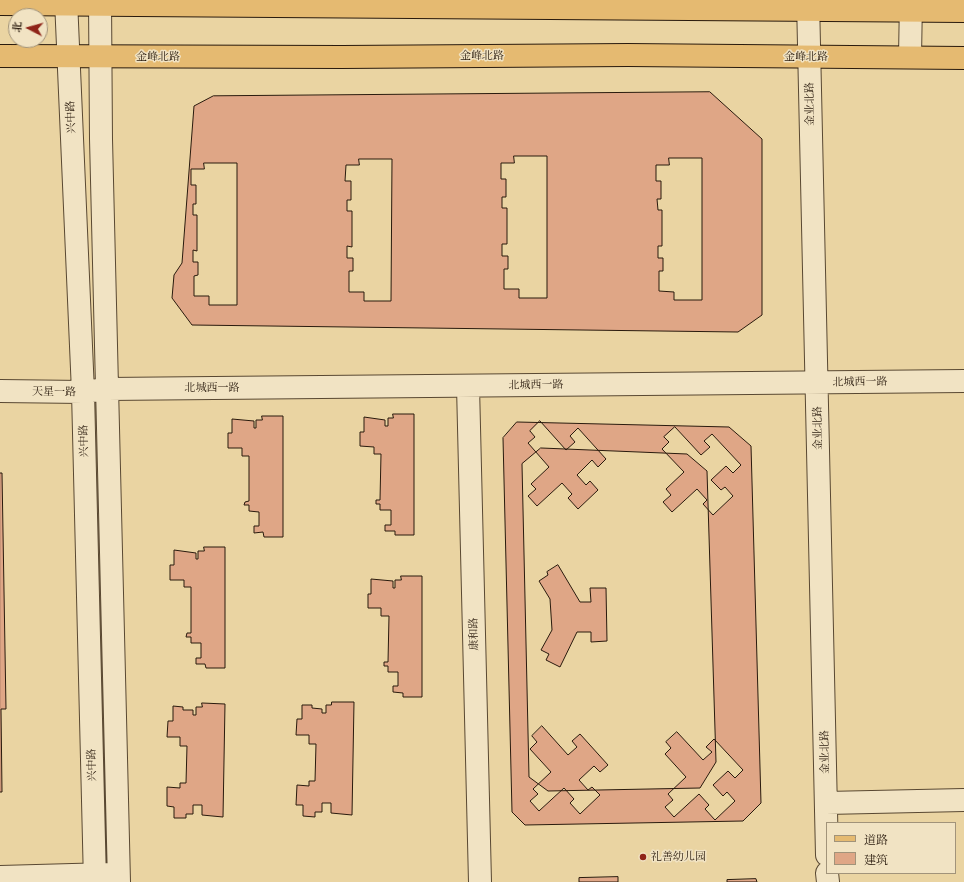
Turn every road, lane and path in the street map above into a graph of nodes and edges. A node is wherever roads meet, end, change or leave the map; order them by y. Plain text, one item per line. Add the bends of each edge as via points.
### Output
1 (66, 3) edge
2 (100, 3) edge
3 (0, 4) edge
4 (808, 4) edge
5 (910, 5) edge
6 (964, 11) edge
7 (0, 56) edge
8 (101, 56) junction
9 (70, 57) junction
10 (809, 57) junction
11 (910, 57) junction
12 (964, 58) edge
13 (964, 381) edge
14 (817, 382) junction
15 (468, 386) junction
16 (107, 389) junction
17 (0, 391) edge
18 (83, 392) junction
19 (964, 800) edge
20 (826, 803) junction
21 (826, 822) edge
22 (0, 877) edge
23 (95, 878) edge
24 (119, 878) edge
25 (480, 882) edge

1 - 2 main road
1 - 3 main road
1 - 9 street, 兴中路
2 - 4 main road
2 - 8 street
4 - 5 main road
4 - 10 street, 金业北路
5 - 6 main road
5 - 11 street
7 - 9 main road, 金峰北路
8 - 9 main road, 金峰北路
8 - 10 main road, 金峰北路
8 - 16 street
9 - 18 street, 兴中路
10 - 11 main road, 金峰北路
10 - 14 street, 金业北路
11 - 12 main road, 金峰北路
13 - 14 street, 北城西一路
14 - 15 street, 北城西一路
14 - 20 street, 金业北路
15 - 16 street, 北城西一路
15 - 25 street, 康和路
16 - 18 street, 天星一路
16 - 24 street
17 - 18 street, 天星一路
18 - 23 street, 兴中路
19 - 20 street
20 - 21 street, 金业北路
22 - 23 street
23 - 24 street

